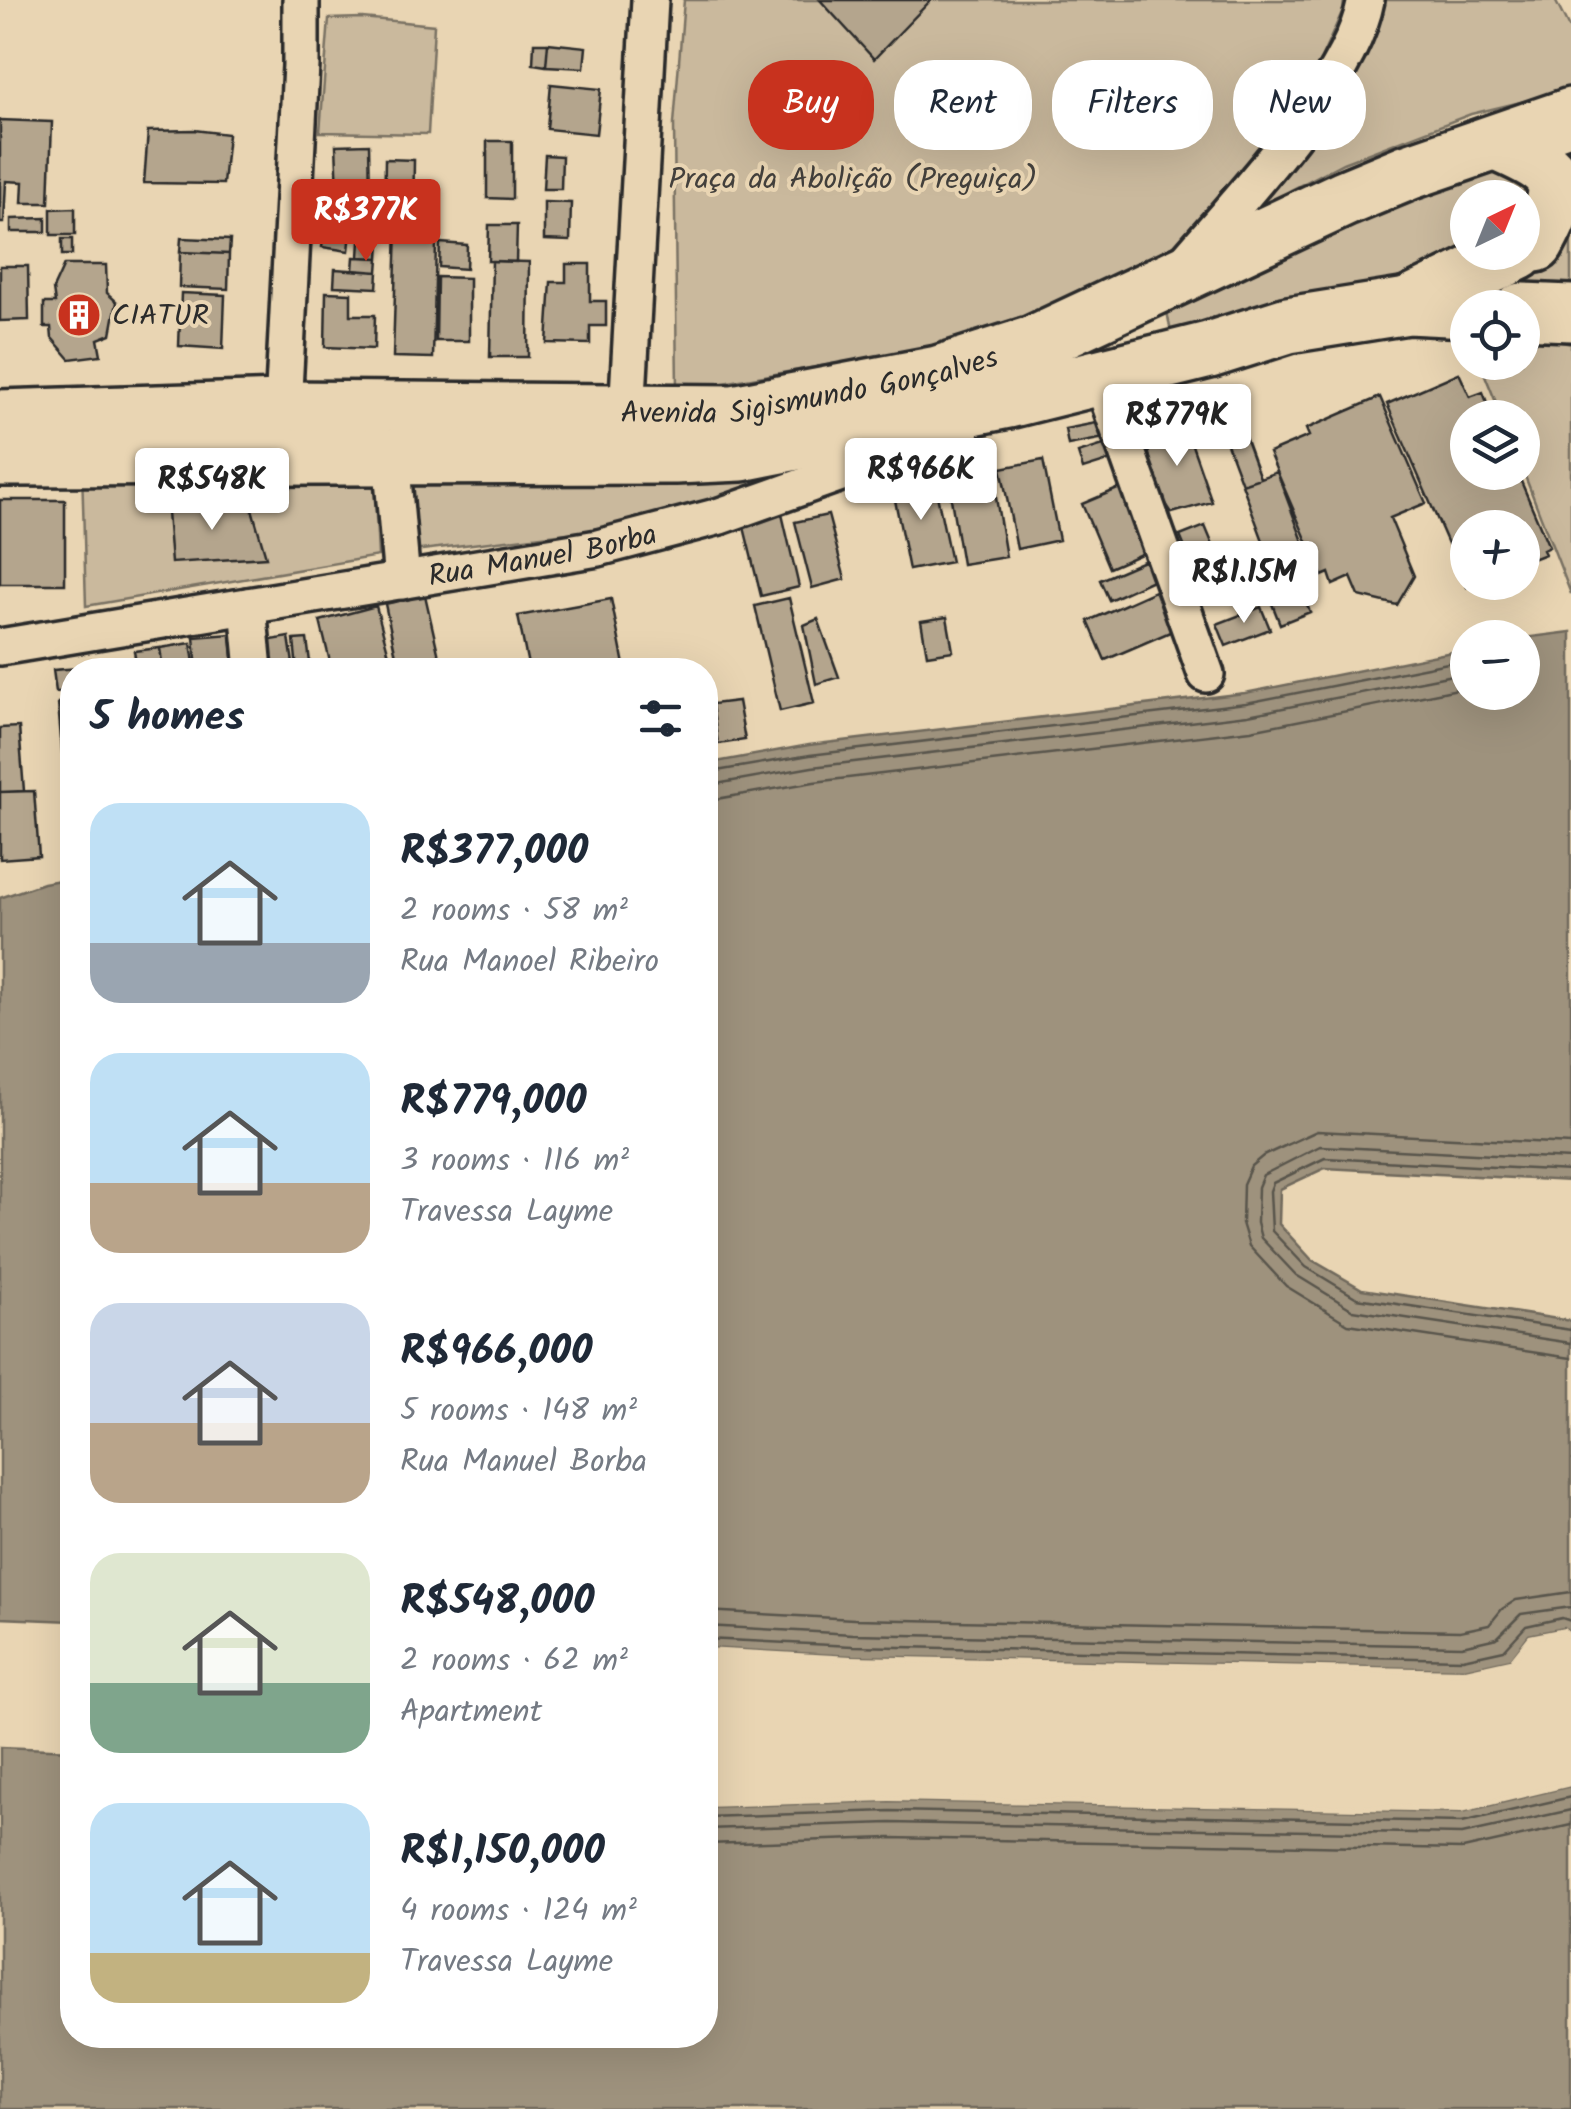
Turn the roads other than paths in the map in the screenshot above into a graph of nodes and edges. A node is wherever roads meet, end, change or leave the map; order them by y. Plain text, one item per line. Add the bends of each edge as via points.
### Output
1 (301, 0) edge
2 (1366, 0) edge
3 (639, 1) edge
4 (1571, 116) edge
5 (1498, 143) junction
6 (1540, 236) edge
7 (1481, 270) edge
8 (1170, 281) junction
9 (1408, 306) junction
10 (1450, 308) edge
11 (1540, 312) edge
12 (1571, 313) edge
13 (1209, 350) junction
14 (1083, 383) junction
15 (282, 409) junction
16 (626, 414) junction
17 (0, 418) edge
18 (391, 456) junction
19 (0, 458) edge
20 (402, 580) junction
21 (248, 606) junction
22 (0, 647) edge
23 (253, 658) edge
24 (1206, 674) dead end

1 - 15 street
2 - 8 street via 1344,60 1299,125
3 - 16 street
4 - 5 main road, Avenida Sigismundo Gonçalves
5 - 6 main road via 1533,158 1556,184 1557,199
5 - 8 main road, Avenida Sigismundo Gonçalves via 1345,198
7 - 9 main road
8 - 13 main road via 1170,312 1192,341
8 - 16 main road, Avenida Sigismundo Gonçalves via 1033,344 938,374 732,413
9 - 10 main road
9 - 13 main road, Avenida Sigismundo Gonçalves via 1288,325
11 - 12 main road
13 - 14 main road, Avenida Sigismundo Gonçalves
14 - 18 main road, Avenida Sigismundo Gonçalves via 740,453
14 - 20 street, Rua Manuel Borba via 720,516 598,548
14 - 24 street
15 - 16 main road, Avenida Sigismundo Gonçalves
15 - 17 main road, Avenida Sigismundo Gonçalves
18 - 19 main road, Avenida Sigismundo Gonçalves
18 - 20 street
20 - 21 street, Rua Manuel Borba
21 - 22 street, Rua Manuel Borba
21 - 23 street

